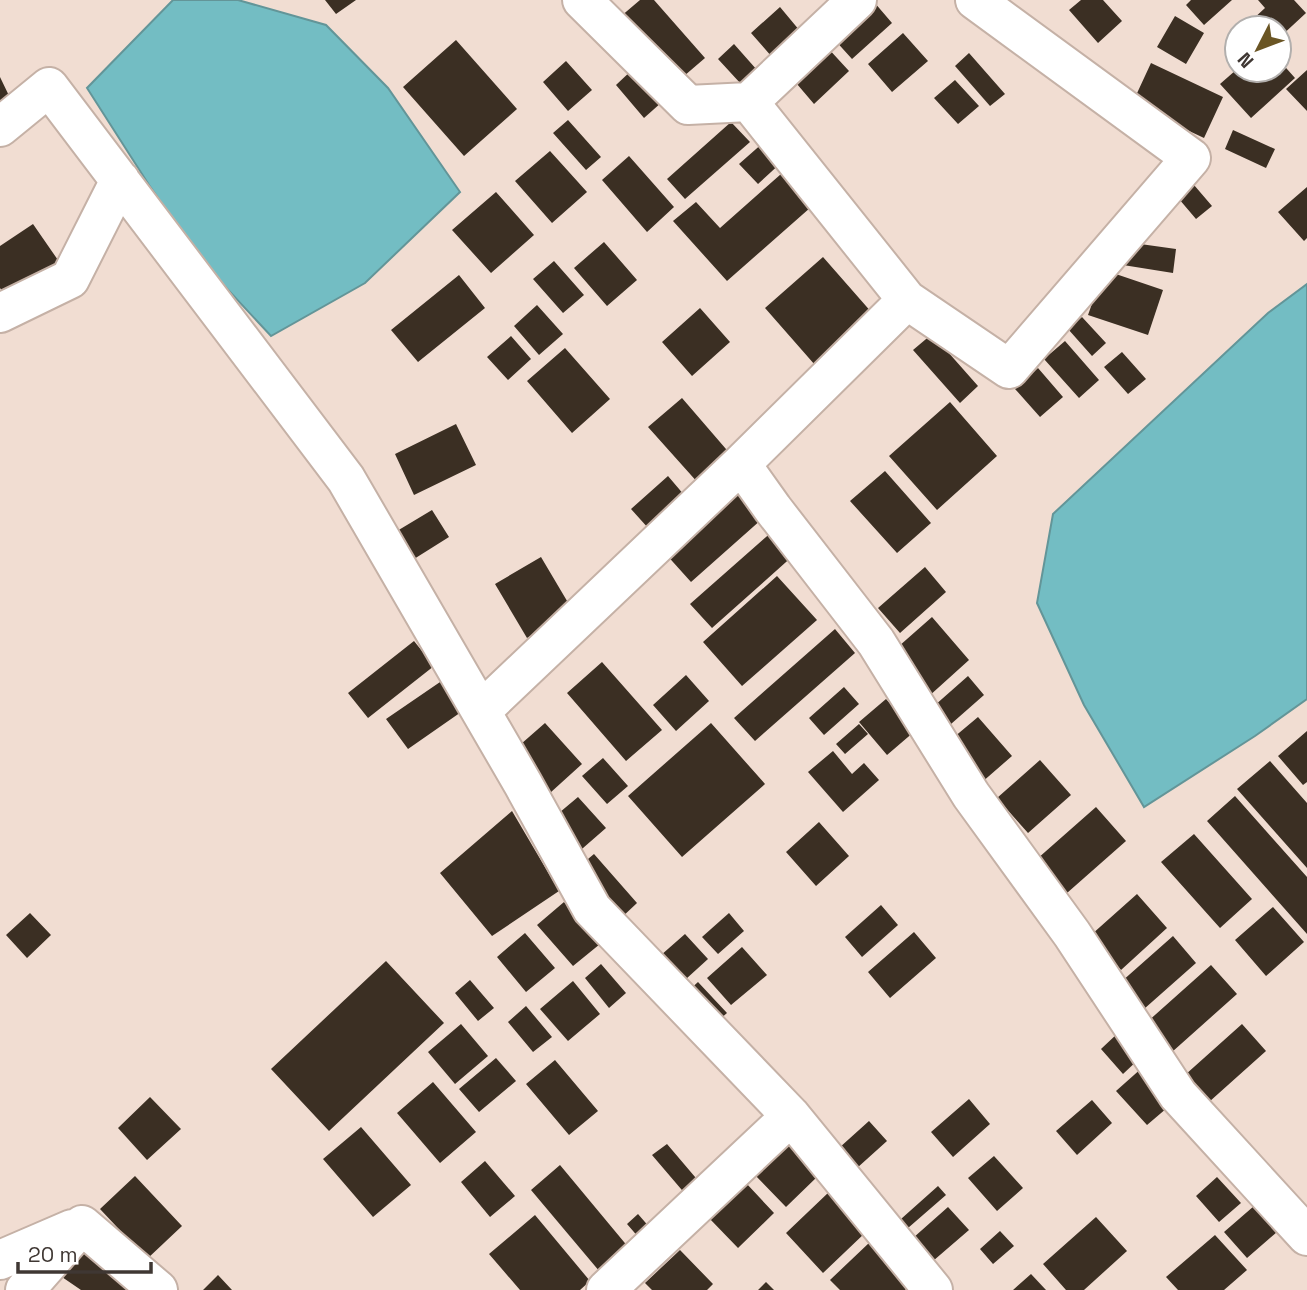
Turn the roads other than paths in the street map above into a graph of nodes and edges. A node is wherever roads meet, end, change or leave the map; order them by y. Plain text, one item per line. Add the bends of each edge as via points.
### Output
1 (582, 0) edge
2 (857, 0) edge
3 (975, 0) edge
4 (749, 102) junction
5 (0, 127) edge
6 (120, 180) junction
7 (906, 300) junction
8 (0, 313) edge
9 (741, 464) junction
10 (481, 711) junction
11 (791, 1116) junction
12 (82, 1225) junction
13 (1307, 1236) edge
14 (0, 1260) edge
15 (25, 1290) edge
16 (158, 1290) edge
17 (606, 1290) edge
18 (933, 1290) edge

1 - 4 street via 688,105
2 - 4 street
3 - 7 street via 1191,158 1009,369
4 - 7 street
5 - 6 street via 49,87
6 - 8 street via 70,279
6 - 10 street via 346,479
7 - 9 street
9 - 10 street
9 - 13 street via 876,642 971,795 1072,934 1178,1094
10 - 11 street via 592,909
11 - 17 street
11 - 18 street
12 - 14 street
12 - 15 street
12 - 16 street

